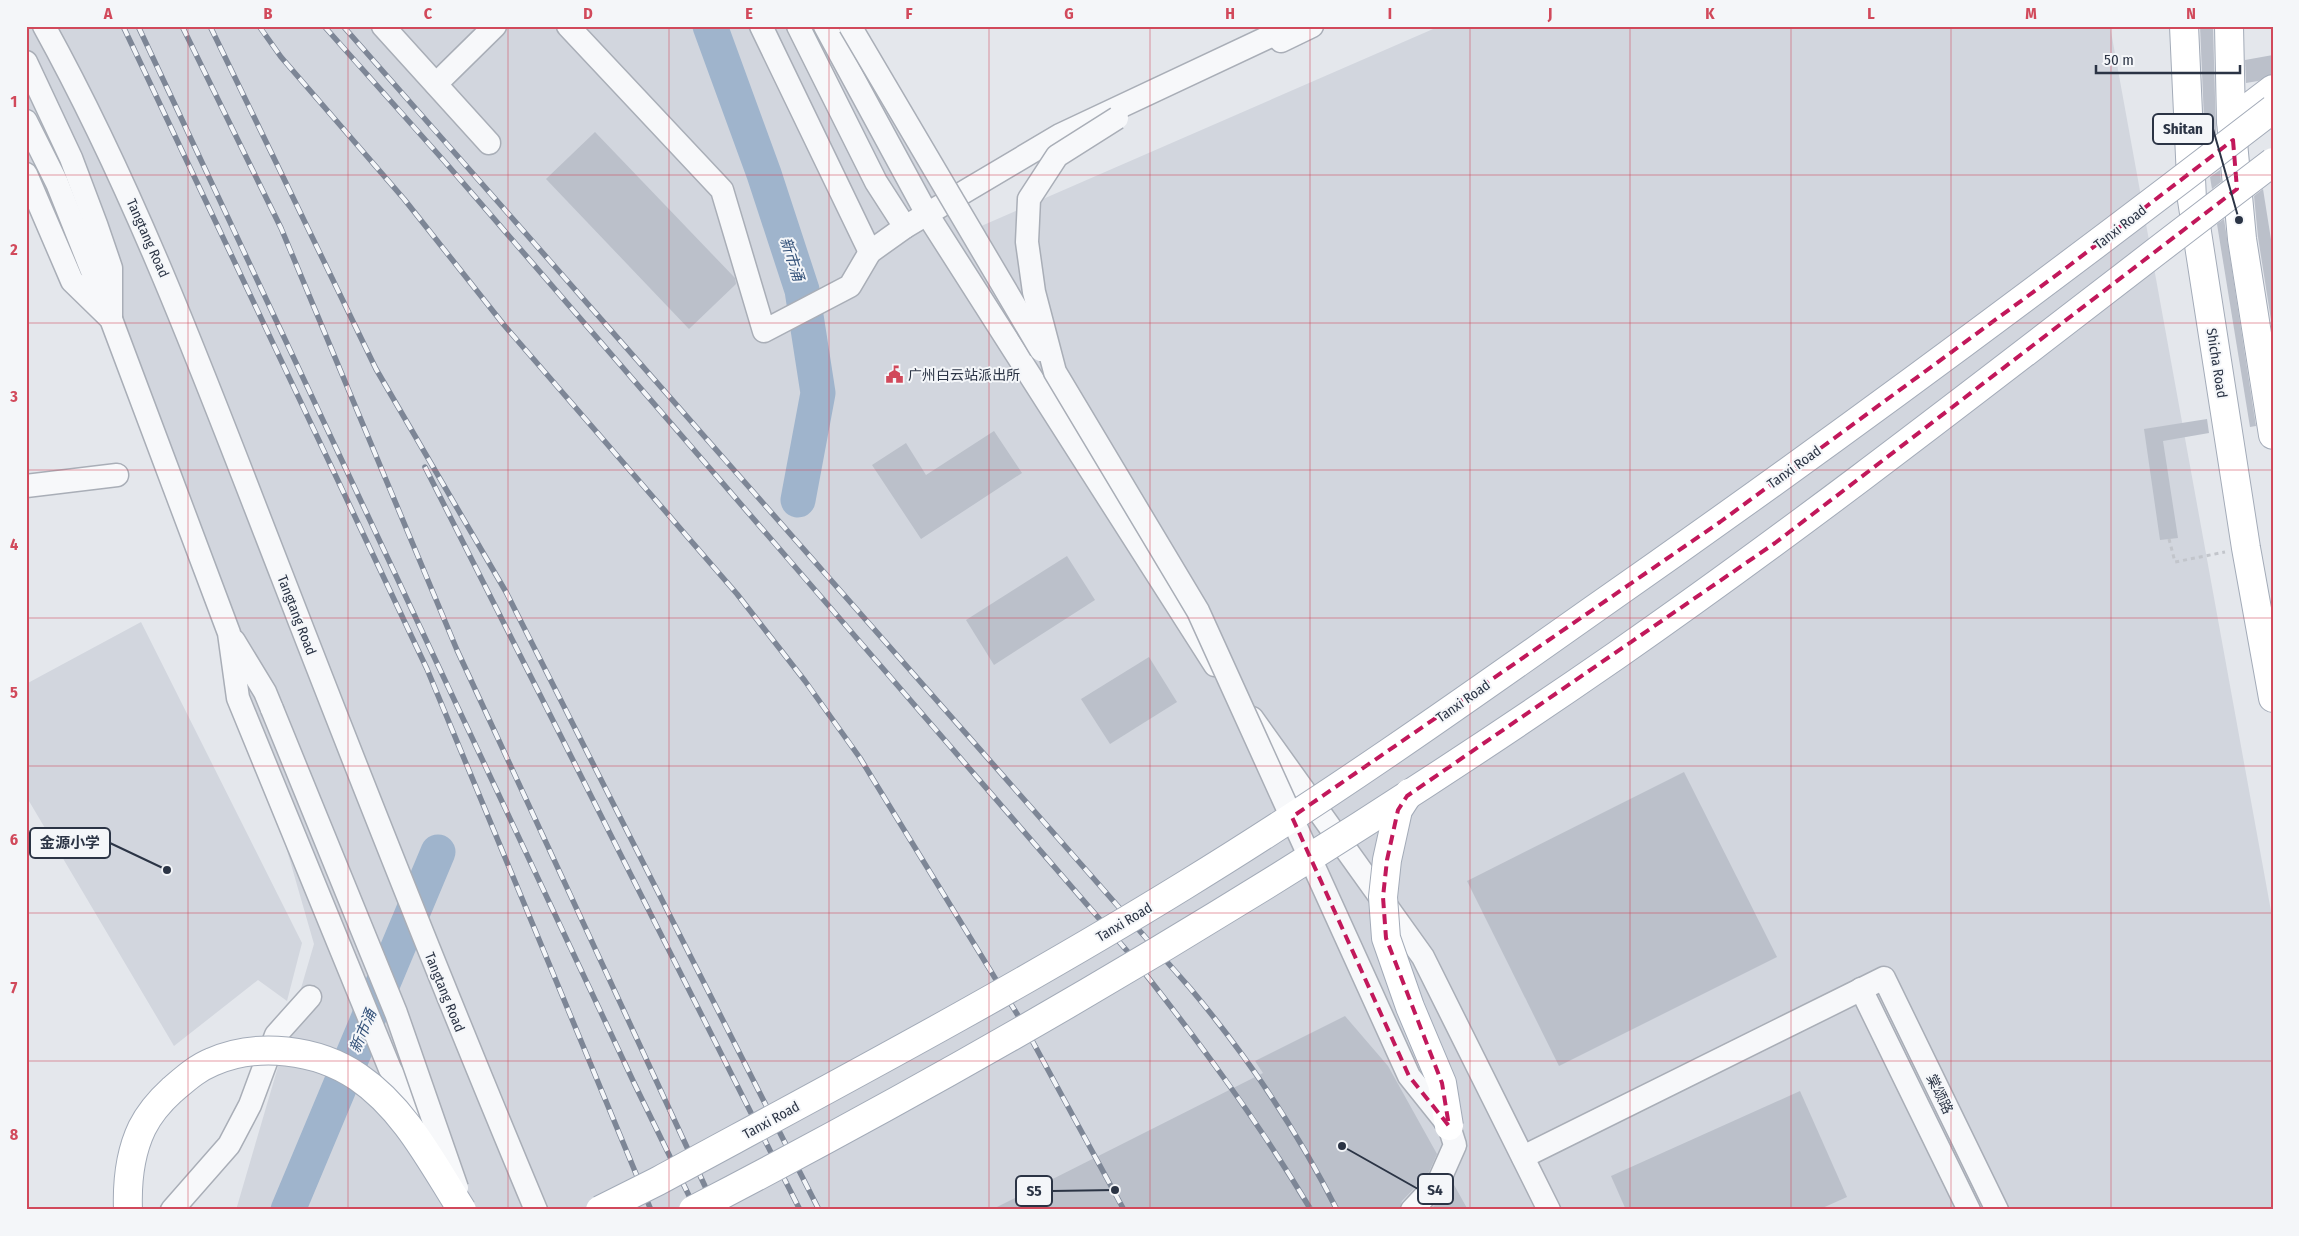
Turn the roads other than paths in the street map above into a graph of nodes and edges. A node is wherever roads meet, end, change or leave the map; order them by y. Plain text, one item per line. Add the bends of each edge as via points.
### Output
1 (44, 26) edge
2 (383, 26) edge
3 (495, 26) edge
4 (568, 26) edge
5 (761, 26) edge
6 (798, 26) edge
7 (825, 26) edge
8 (850, 26) edge
9 (1292, 26) edge
10 (1312, 26) edge
11 (2184, 26) edge
12 (2229, 26) edge
13 (26, 62) edge
14 (436, 84) junction
15 (2273, 89) edge
16 (2273, 109) edge
17 (2231, 121) junction
18 (26, 122) edge
19 (489, 143) dead end
20 (2273, 162) edge
21 (26, 174) edge
22 (927, 214) junction
23 (905, 227) junction
24 (870, 252) junction
25 (2127, 273) junction
26 (111, 319) junction
27 (1055, 372) junction
28 (2273, 435) edge
29 (117, 475) dead end
30 (26, 486) edge
31 (229, 633) junction
32 (2273, 698) edge
33 (1861, 990) junction
34 (310, 997) dead end
35 (417, 1116) junction
36 (1449, 1126) junction
37 (1523, 1157) junction
38 (128, 1210) edge
39 (172, 1210) edge
40 (445, 1210) edge
41 (463, 1210) edge
42 (472, 1210) edge
43 (536, 1210) edge
44 (600, 1210) edge
45 (693, 1210) edge
46 (1412, 1210) edge
47 (1549, 1210) edge
48 (1969, 1210) edge
49 (1997, 1210) edge

1 - 43 street, Tangtang Road via 87,106 167,282 377,821
2 - 14 street
3 - 14 street
4 - 24 street via 722,190 764,331 850,286
5 - 24 street
6 - 23 street via 876,182
7 - 22 street
8 - 27 street, bridge
9 - 22 street via 1060,135
10 - 27 street, bridge via 1117,118 1057,156 1029,199 1027,242 1034,292
11 - 32 main road, Shicha Road via 2192,200 2246,548
12 - 17 main road
13 - 26 street via 44,95 98,227 110,268
14 - 19 street
15 - 17 main road
16 - 44 main road, Tanxi Road, bridge via 2070,265 1720,522 1320,798 1188,884 1022,983
17 - 28 main road via 2242,239
18 - 26 street via 57,183
20 - 25 main road, bridge
21 - 26 street via 72,281
22 - 23 street
22 - 37 street via 1214,665 1423,957
23 - 24 street
25 - 36 main road, bridge via 2031,326 1718,567 1431,769 1412,786 1398,810 1387,860 1382,897 1386,938 1442,1083
25 - 45 main road, bridge via 1775,543 1616,656 1354,832 1045,1018 818,1145
26 - 31 street
27 - 36 street, bridge via 1198,611 1409,1076
29 - 30 street
31 - 35 street via 238,698 390,1069
31 - 41 street, bridge via 265,692 396,1013
33 - 37 street
33 - 48 street, 棠颂路
33 - 49 street, 棠颂路 via 1884,978
34 - 39 street via 276,1035 250,1105 229,1145
35 - 40 street
35 - 42 street
36 - 46 street via 1455,1145 1439,1181
37 - 47 street
38 - 41 main road, bridge via 134,1150 142,1127 161,1100 192,1072 212,1062 234,1054 266,1050 311,1056 358,1077 397,1112

